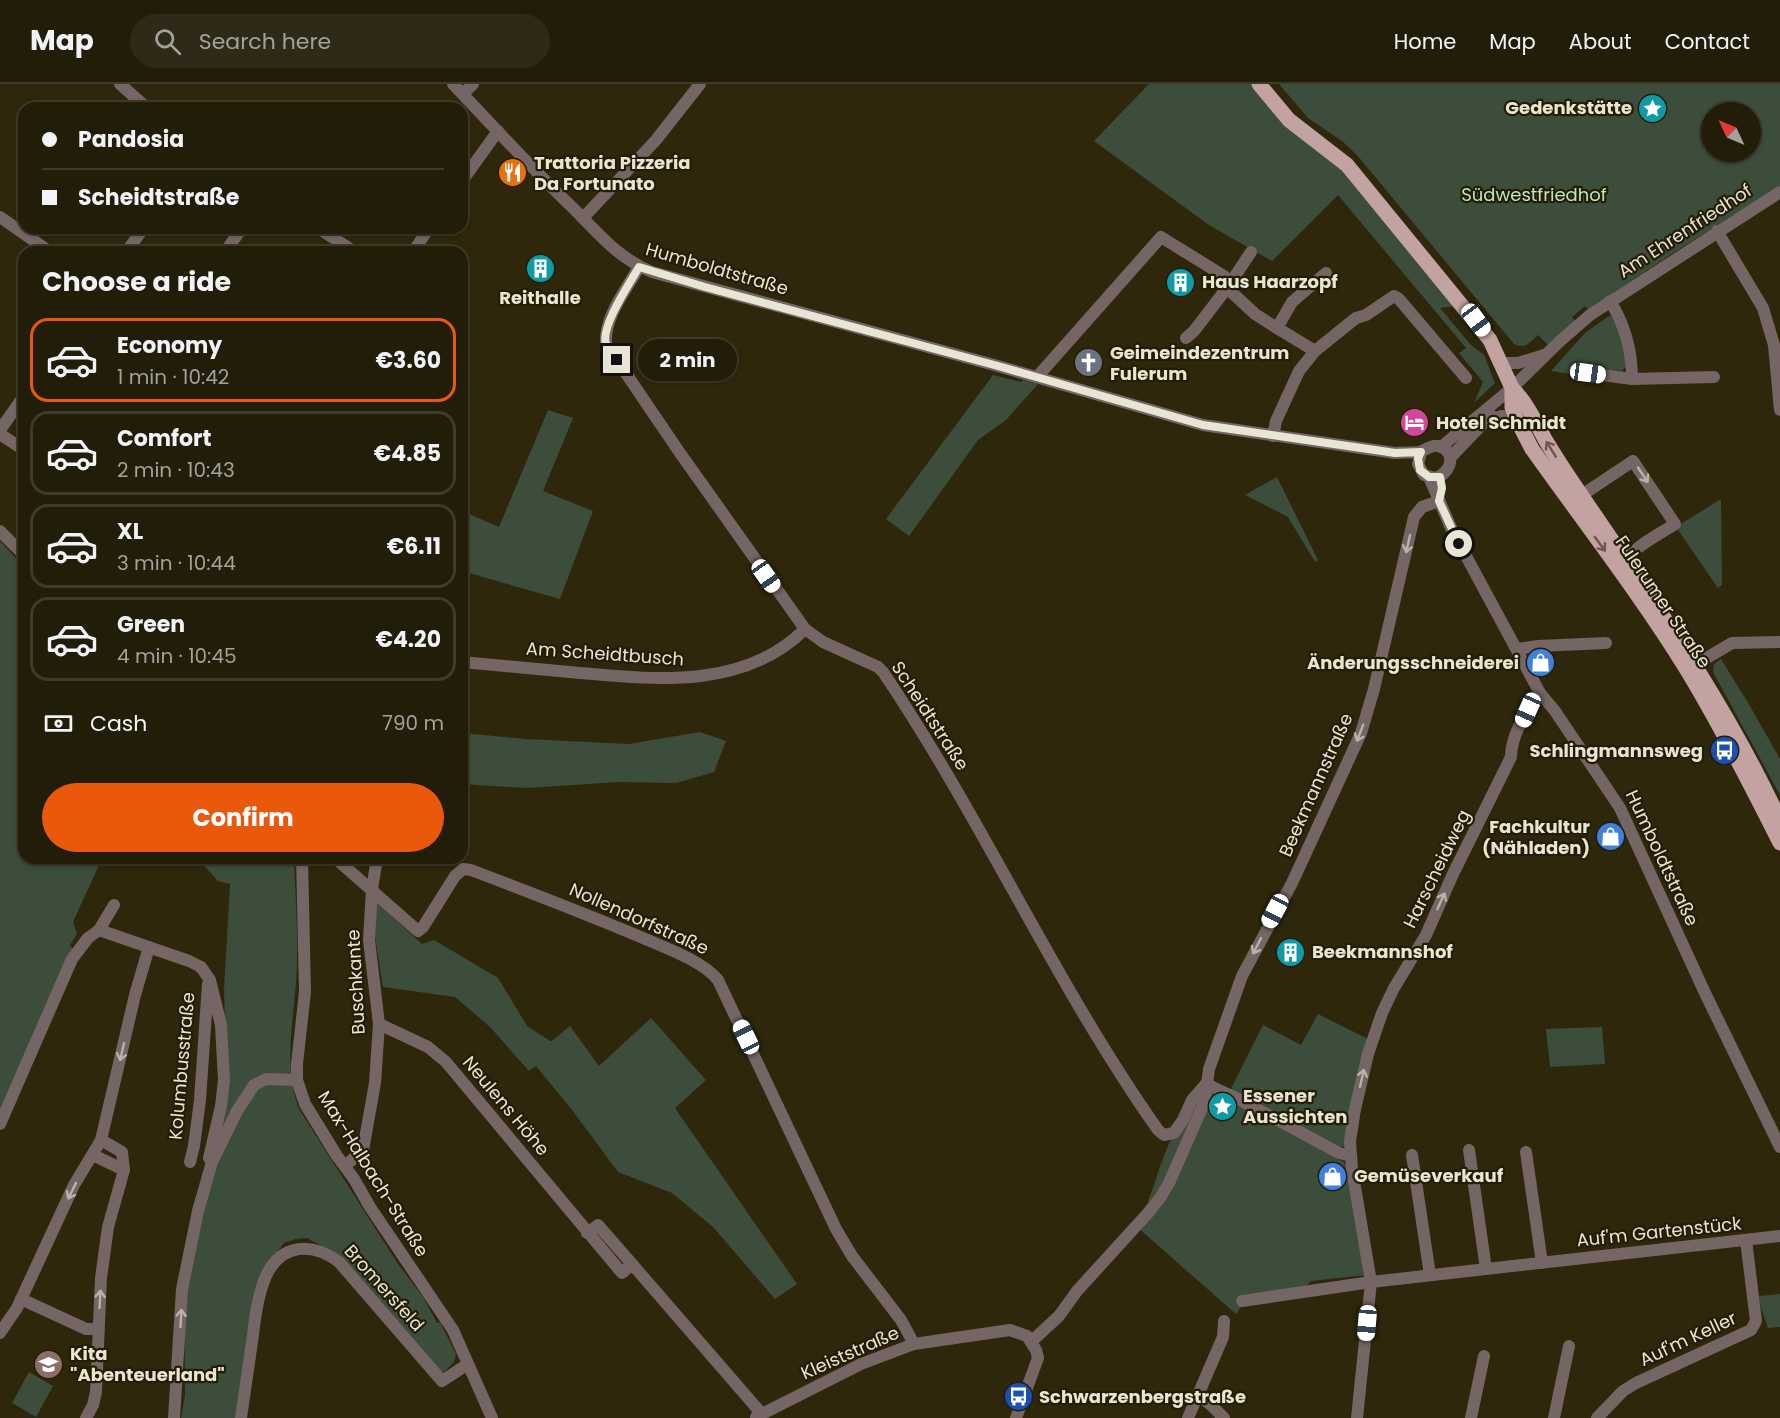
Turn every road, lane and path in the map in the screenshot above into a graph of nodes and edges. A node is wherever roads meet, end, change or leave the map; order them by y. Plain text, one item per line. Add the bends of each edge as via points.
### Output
1 (120, 84) edge
2 (453, 84) edge
3 (473, 84) edge
4 (700, 84) edge
5 (1259, 84) edge
6 (463, 94) junction
7 (140, 102) edge
8 (498, 131) junction
9 (468, 173) edge
10 (1780, 192) edge
11 (0, 217) edge
12 (583, 218) junction
13 (18, 230) edge
14 (1717, 231) junction
15 (24, 234) edge
16 (327, 234) edge
17 (41, 246) edge
18 (346, 246) edge
19 (1251, 252) dead end
20 (639, 267) junction
21 (1326, 273) dead end
22 (1229, 285) junction
23 (1610, 301) junction
24 (1277, 328) junction
25 (1186, 338) dead end
26 (1315, 351) junction
27 (1548, 354) junction
28 (1502, 363) junction
29 (1588, 373) dead end
30 (1778, 376) edge
31 (1036, 377) junction
32 (1714, 377) dead end
33 (1466, 378) dead end
34 (1632, 379) junction
35 (1512, 388) junction
36 (18, 405) edge
37 (1780, 410) edge
38 (1516, 418) junction
39 (1483, 423) junction
40 (0, 432) edge
41 (1273, 436) junction
42 (18, 446) edge
43 (1441, 447) junction
44 (1421, 452) junction
45 (1395, 453) junction
46 (1450, 458) junction
47 (1418, 464) junction
48 (1435, 477) junction
49 (1582, 495) junction
50 (1566, 496) junction
51 (1439, 501) junction
52 (4, 535) edge
53 (18, 550) edge
54 (1623, 566) junction
55 (805, 629) junction
56 (1780, 642) edge
57 (1606, 643) dead end
58 (1517, 649) junction
59 (468, 663) edge
60 (1691, 667) junction
61 (1540, 693) junction
62 (1779, 834) edge
63 (302, 864) edge
64 (342, 864) edge
65 (376, 864) edge
66 (372, 889) junction
67 (114, 905) dead end
68 (99, 930) junction
69 (149, 947) junction
70 (210, 980) junction
71 (379, 1024) junction
72 (297, 1080) junction
73 (1206, 1084) junction
74 (0, 1124) edge
75 (101, 1140) junction
76 (1780, 1147) edge
77 (1469, 1150) dead end
78 (1526, 1152) dead end
79 (93, 1155) junction
80 (1412, 1155) dead end
81 (1351, 1156) junction
82 (190, 1162) dead end
83 (211, 1165) junction
84 (345, 1166) junction
85 (124, 1170) junction
86 (1780, 1236) edge
87 (1746, 1240) junction
88 (1542, 1263) junction
89 (1486, 1269) junction
90 (1430, 1275) junction
91 (1371, 1282) junction
92 (21, 1299) junction
93 (1242, 1301) dead end
94 (1224, 1321) dead end
95 (99, 1329) junction
96 (0, 1333) edge
97 (1032, 1341) junction
98 (914, 1344) junction
99 (1569, 1346) dead end
100 (1484, 1356) dead end
101 (468, 1364) junction
102 (1198, 1395) junction
103 (758, 1416) edge
104 (86, 1418) edge
105 (174, 1418) edge
106 (241, 1418) edge
107 (492, 1418) edge
108 (1016, 1418) edge
109 (1188, 1418) edge
110 (1224, 1418) edge
111 (1358, 1418) edge
112 (1471, 1418) edge
113 (1554, 1418) edge
114 (1597, 1418) edge

1 - 7 street
2 - 6 street, Humboldtstraße
3 - 6 street
4 - 12 street via 656,140
5 - 28 main road, Fulerumer Straße via 1289,120 1347,165 1468,311
6 - 8 street, Humboldtstraße
8 - 9 street
8 - 12 street, Humboldtstraße
10 - 14 street, Am Ehrenfriedhof
11 - 13 street
12 - 20 street, Humboldtstraße via 620,255
14 - 23 street, Am Ehrenfriedhof
14 - 30 street via 1763,308
15 - 17 street
16 - 18 street
19 - 22 street
20 - 31 street, Humboldtstraße
20 - 55 street, Scheidtstraße via 610,319 606,344
21 - 24 street via 1292,302
22 - 24 street via 1255,314
22 - 25 street
22 - 31 street via 1224,276 1161,237
23 - 27 street, Am Ehrenfriedhof
23 - 34 street, Am Ehrenfriedhof via 1629,346
24 - 26 street
26 - 33 street via 1356,318 1394,296
26 - 41 street via 1299,371
27 - 28 street, Am Ehrenfriedhof via 1518,363
27 - 35 street, Am Ehrenfriedhof
28 - 35 main road, Fulerumer Straße
29 - 34 street
30 - 37 street
31 - 41 street, Humboldtstraße via 1203,425
32 - 34 street
35 - 38 main road, Fulerumer Straße
35 - 39 street
35 - 43 street
49 -> 35 main road, Fulerumer Straße
36 - 40 street
38 - 39 street via 1502,417
38 - 50 main road, Fulerumer Straße
39 - 46 street
40 - 42 street
41 - 45 street, Humboldtstraße
43 - 44 street, Humboldtstraße via 1434,445
43 - 46 street
44 - 45 street, Humboldtstraße
44 - 47 street
45 - 47 street, Humboldtstraße
46 - 48 street, Humboldtstraße via 1446,472
47 - 48 street, Humboldtstraße via 1420,470
48 - 51 street, Humboldtstraße via 1442,488
49 - 50 street
49 - 54 main road, Fulerumer Straße
49 -> 54 street via 1633,460 1675,524
50 -> 54 main road, Fulerumer Straße
51 - 58 street, Humboldtstraße
51 -> 73 street, Beekmannstraße via 1422,507 1414,518 1361,733 1292,883 1242,976
52 - 53 street
54 - 60 main road, Fulerumer Straße
55 - 59 street, Am Scheidtbusch via 793,641 753,663 687,678
55 - 73 street, Scheidtstraße via 883,672 934,752 1127,1087 1158,1130 1164,1135 1174,1133
56 - 60 street via 1732,643
57 - 58 street
58 - 61 street, Humboldtstraße
60 - 62 main road, Fulerumer Straße via 1738,736
61 - 76 street, Humboldtstraße via 1620,808
81 -> 61 street, Harscheidweg via 1355,1109 1378,1023 1426,935 1511,757 1511,748 1528,710
63 - 72 street, Max-Halbach-Straße via 305,992
64 - 66 street, Nollendorfstraße
65 - 66 street, Buschkante
66 - 71 street, Buschkante via 369,940
66 - 98 street, Nollendorfstraße via 418,931 455,876 463,869 471,870 614,926 711,970 836,1229
67 - 68 street
68 - 69 street
68 - 74 street via 72,959
69 - 70 street via 201,967
69 -> 75 street
70 - 82 street, Kolumbusstraße via 200,1100
70 - 83 street, Kolumbusstraße via 221,1025 224,1067 221,1106 210,1149
71 - 84 street, Buschkante via 375,1083 363,1150
71 - 103 street, Neulens Höhe via 428,1047 446,1062 622,1273 632,1264
72 - 83 street, Kolumbusstraße via 266,1079 254,1085
72 - 84 street, Max-Halbach-Straße via 304,1104
73 - 81 street
73 - 97 street, Beekmannstraße via 1205,1101 1160,1198 1059,1316
75 - 79 street
75 - 85 street via 123,1152
77 - 89 street
78 - 88 street
79 - 85 street
79 -> 92 street via 74,1185
80 - 90 street
81 - 91 street, Harscheidweg
105 -> 83 street, Kolumbusstraße via 182,1289
84 - 101 street, Max-Halbach-Straße via 453,1330
95 -> 85 street via 105,1243
86 - 87 street, Auf'm Gartenstück
87 - 88 street, Auf'm Gartenstück
87 - 114 street, Auf'm Keller via 1756,1321 1751,1330 1636,1383
88 - 89 street, Auf'm Gartenstück
89 - 90 street, Auf'm Gartenstück
90 - 91 street, Auf'm Gartenstück
91 - 93 street, Auf'm Gartenstück
91 - 111 street, Harscheidweg
92 - 95 street via 86,1329
92 - 96 street
94 - 102 street via 1223,1337
95 - 104 street via 96,1392
97 - 98 street, Kleiststraße via 1010,1330
97 - 108 street via 1038,1358
98 - 103 street, Kleiststraße via 861,1364
99 - 113 street
100 - 112 street
101 - 106 street, Bromersfeld via 442,1381 339,1262 318,1250 297,1249 274,1263 263,1284
101 - 107 street, Max-Halbach-Straße
102 - 109 street
102 - 110 street

